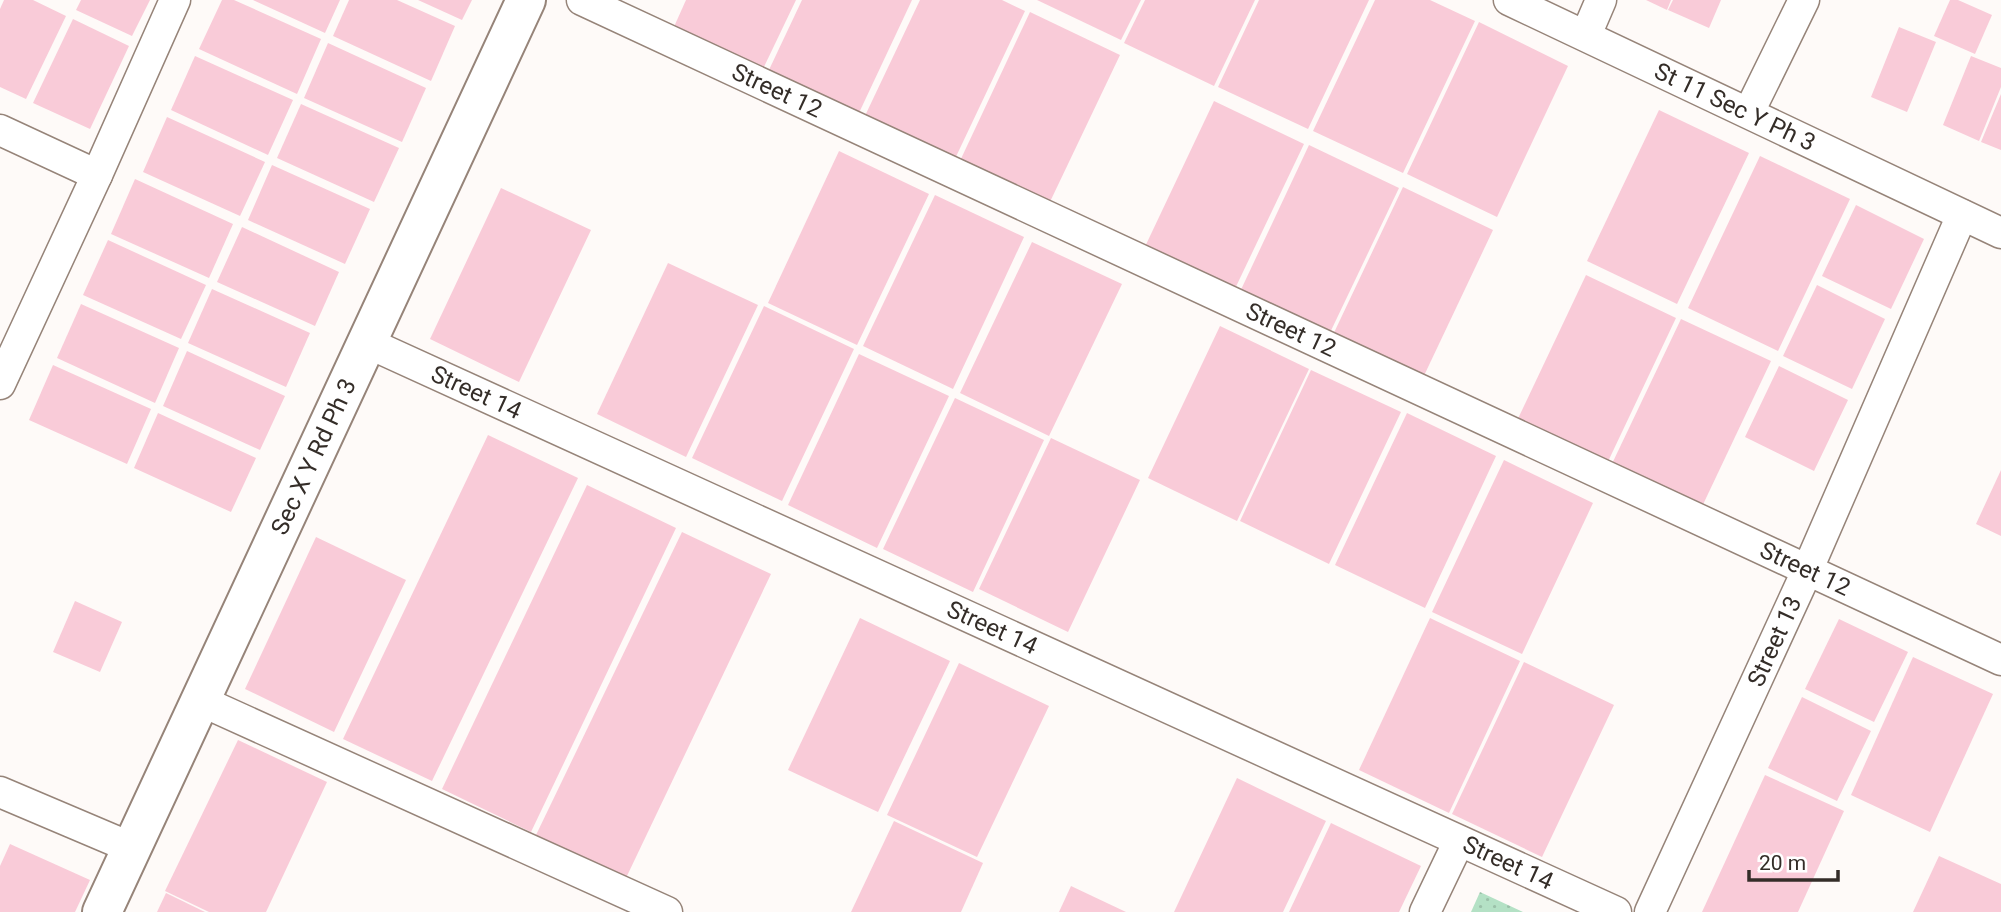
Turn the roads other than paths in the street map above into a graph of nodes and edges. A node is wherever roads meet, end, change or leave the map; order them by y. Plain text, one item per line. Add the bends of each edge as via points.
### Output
1 (174, 0) edge
2 (526, 0) edge
3 (582, 0) edge
4 (1601, 0) edge
5 (1804, 0) edge
6 (1522, 3) edge
7 (1586, 35) junction
8 (1749, 112) junction
9 (0, 130) edge
10 (97, 174) junction
11 (1962, 215) junction
12 (2001, 233) edge
13 (368, 343) junction
14 (0, 384) edge
15 (1807, 571) junction
16 (2001, 660) edge
17 (199, 700) junction
18 (0, 792) edge
19 (1459, 841) junction
20 (132, 848) junction
21 (102, 912) edge
22 (667, 912) edge
23 (1425, 912) edge
24 (1616, 912) edge
25 (1650, 912) edge

1 - 10 street
2 - 13 street, Sec X Y Rd Ph 3
3 - 15 street, Street 12
4 - 7 street
5 - 8 street
6 - 7 street, St 11 Sec Y Ph 3
7 - 8 street, St 11 Sec Y Ph 3
8 - 11 street, St 11 Sec Y Ph 3
9 - 10 street
10 - 14 street
11 - 12 street, St 11 Sec Y Ph 3
11 - 15 street, Street 13
13 - 17 street, Sec X Y Rd Ph 3
13 - 19 street, Street 14
15 - 16 street, Street 12
15 - 25 street, Street 13
17 - 20 street, Sec X Y Rd Ph 3
17 - 22 street
18 - 20 street
19 - 23 street
19 - 24 street, Street 14
20 - 21 street, Sec X Y Rd Ph 3

